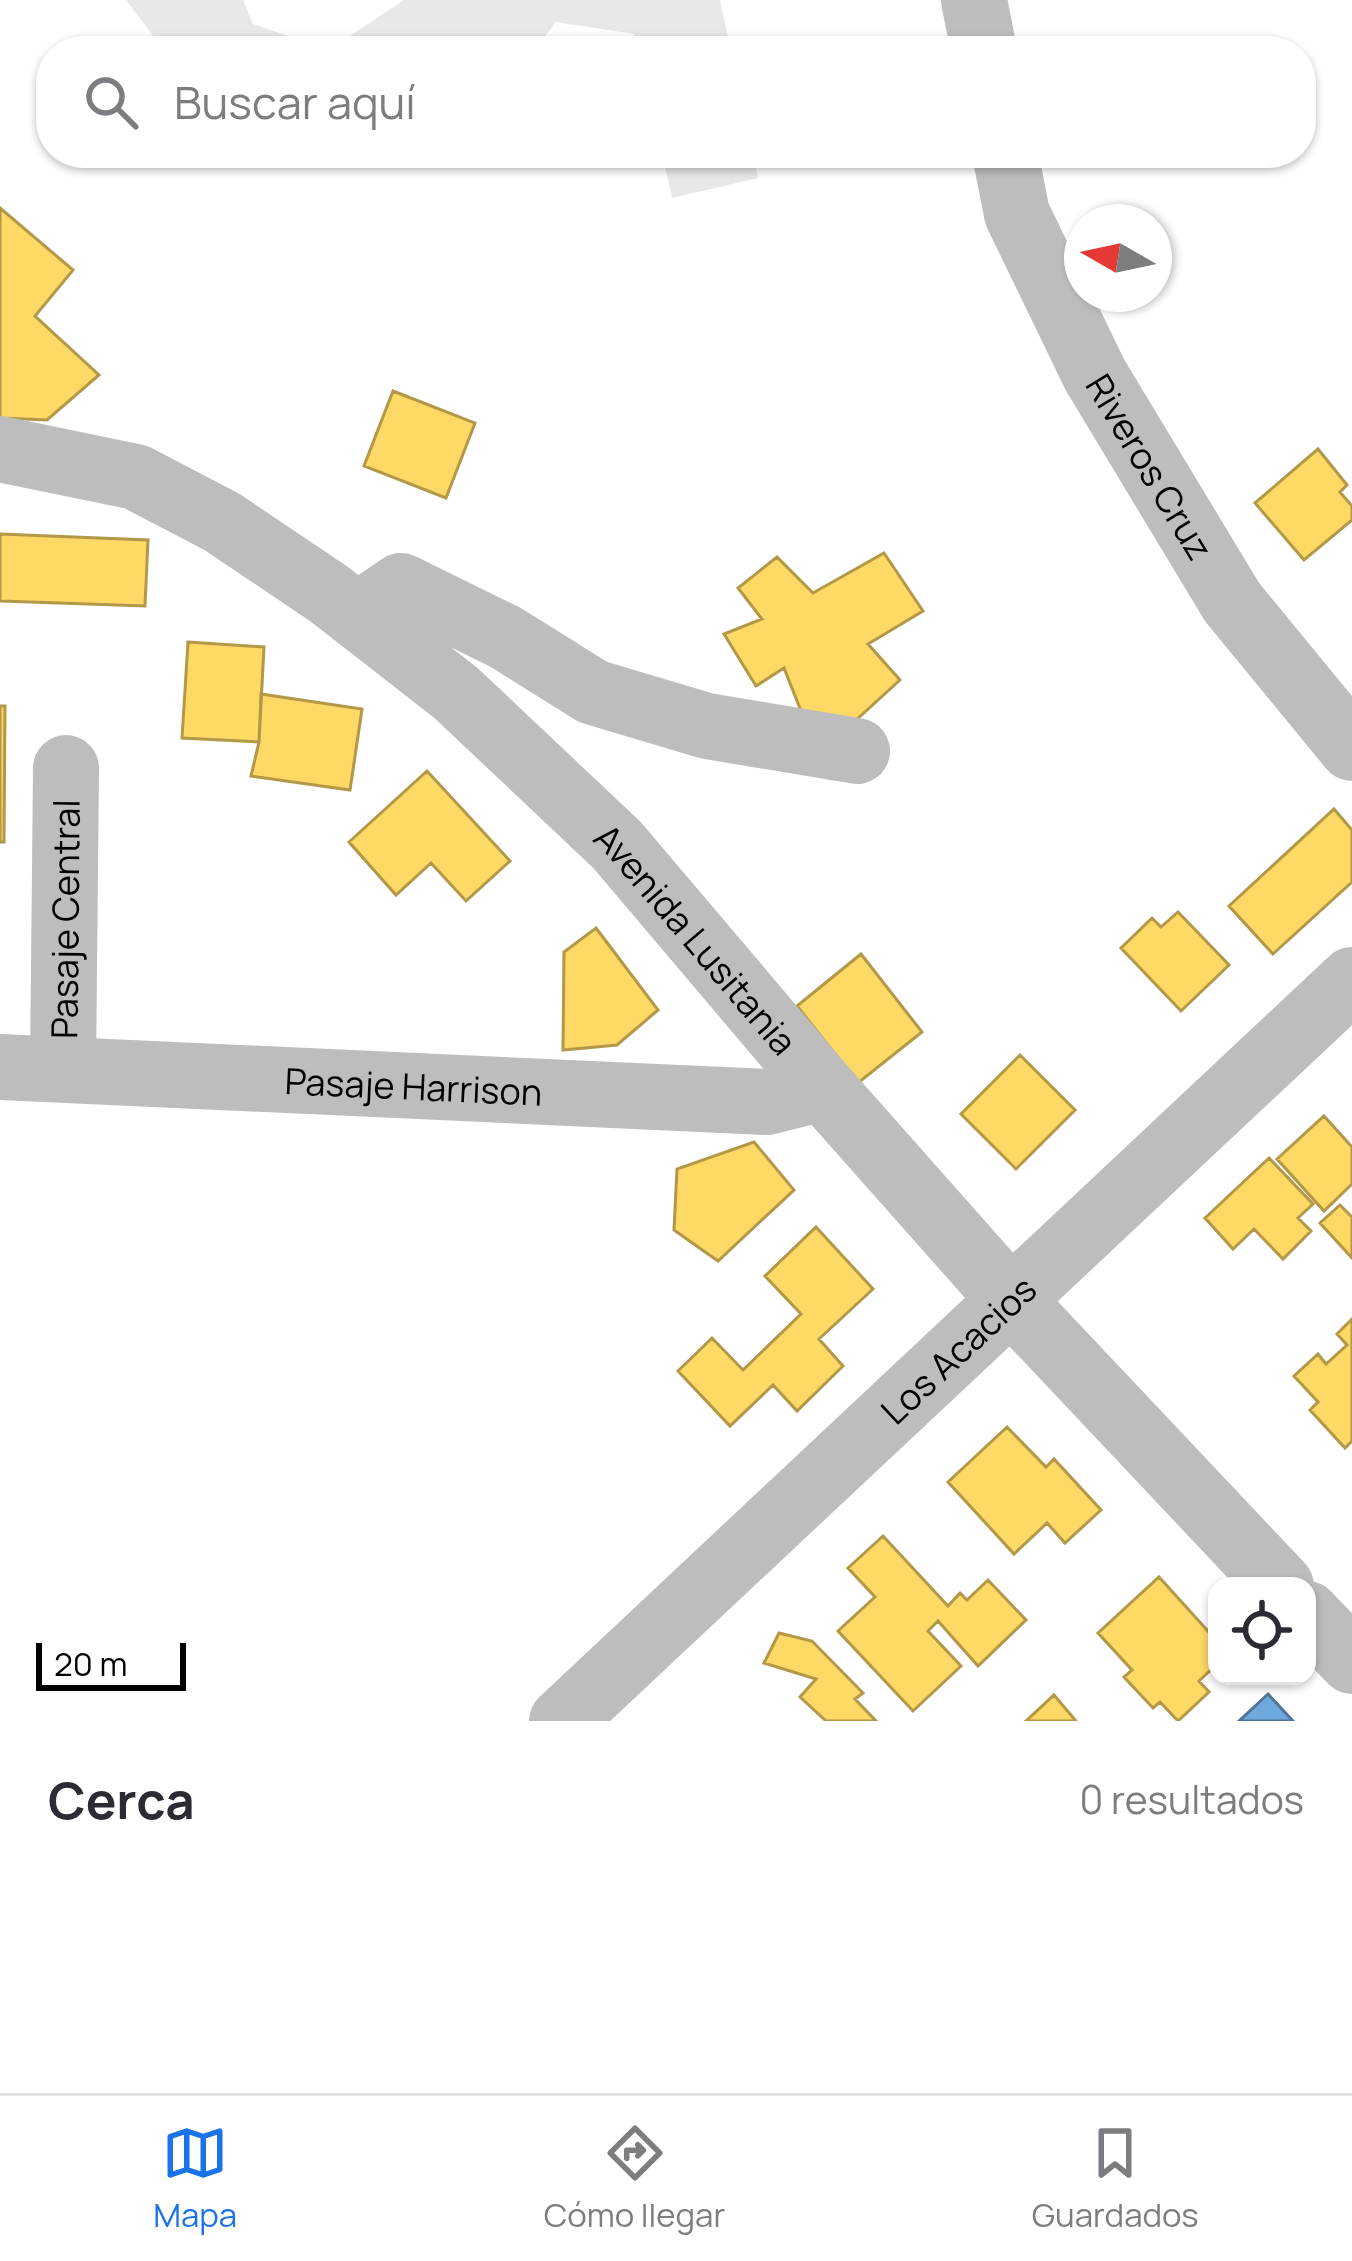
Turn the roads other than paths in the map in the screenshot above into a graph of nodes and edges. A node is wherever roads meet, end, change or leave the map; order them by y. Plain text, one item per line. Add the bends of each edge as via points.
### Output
1 (974, 0) edge
2 (982, 36) edge
3 (1008, 168) edge
4 (0, 449) edge
5 (357, 616) junction
6 (1352, 748) edge
7 (857, 751) dead end
8 (66, 768) dead end
9 (1352, 980) edge
10 (32, 1068) edge
11 (823, 1088) junction
12 (1011, 1300) junction
13 (1273, 1577) edge
14 (1316, 1623) edge
15 (1352, 1661) edge
16 (562, 1721) edge

1 - 2 street
3 - 6 street, Riveros Cruz via 1017,214 1095,374 1232,602
4 - 5 street, Avenida Lusitania via 136,478 222,522
5 - 7 street via 401,586 593,692 706,726
5 - 11 street, Avenida Lusitania via 456,693 617,845
8 - 10 street, Pasaje Central
9 - 12 street, Los Acacios
10 - 11 street, Pasaje Harrison via 767,1102
11 - 12 street, Avenida Lusitania
12 - 13 street, Avenida Lusitania
12 - 16 street, Los Acacios
14 - 15 street

